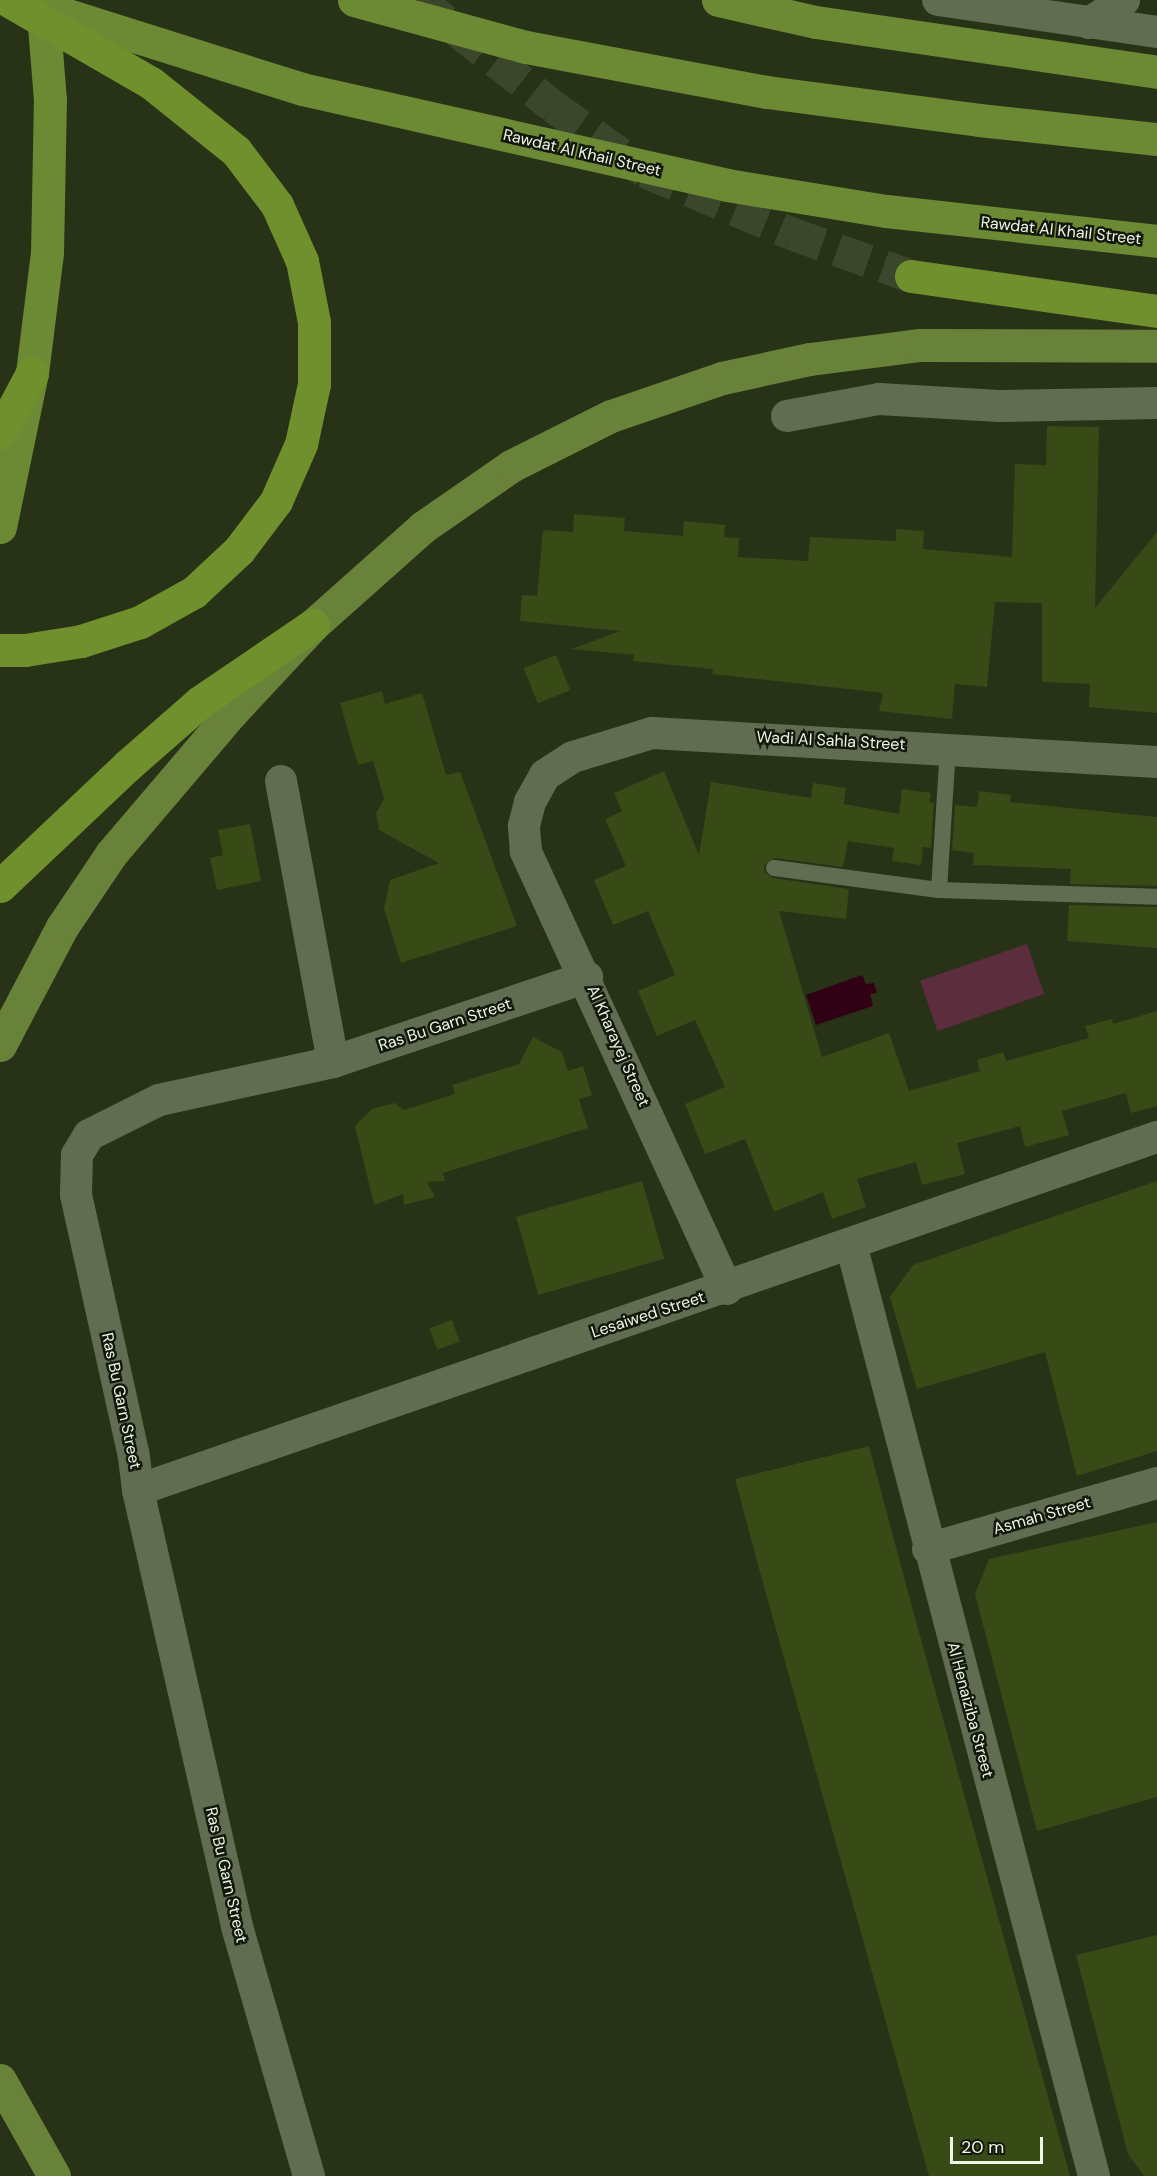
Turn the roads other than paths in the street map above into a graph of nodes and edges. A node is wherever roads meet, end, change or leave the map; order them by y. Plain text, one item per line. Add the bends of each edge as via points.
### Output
1 (7, 0) edge
2 (20, 0) edge
3 (42, 0) edge
4 (354, 0) edge
5 (718, 0) edge
6 (938, 0) edge
7 (1124, 0) edge
8 (1089, 23) junction
9 (1157, 32) edge
10 (1157, 72) edge
11 (1157, 139) edge
12 (1157, 241) edge
13 (911, 276) tunnel mouth
14 (1157, 311) edge
15 (1157, 346) edge
16 (32, 373) junction
17 (1157, 403) edge
18 (787, 416) dead end
19 (0, 432) edge
20 (0, 527) edge
21 (313, 626) junction
22 (5, 650) edge
23 (948, 748) junction
24 (1157, 762) edge
25 (280, 781) dead end
26 (774, 868) dead end
27 (0, 886) edge
28 (939, 890) junction
29 (1157, 897) edge
30 (587, 977) junction
31 (0, 1046) edge
32 (333, 1062) junction
33 (1157, 1137) edge
34 (851, 1244) junction
35 (727, 1288) junction
36 (1157, 1483) edge
37 (138, 1490) junction
38 (928, 1549) junction
39 (0, 2080) edge
40 (54, 2176) edge
41 (309, 2176) edge
42 (1094, 2176) edge

1 - 22 highway via 151,83 236,151 277,205 302,261 314,322 314,384 301,444 276,501 239,550 194,592 140,622 81,640
2 - 12 highway, Rawdat Al Khail Street via 302,89 727,185 886,211
3 - 16 highway via 50,100 50,182 47,253
4 - 11 highway via 526,47 767,92
5 - 10 highway via 816,22
6 - 8 street
7 - 8 street
8 - 9 street
13 - 14 highway
15 - 21 main road via 920,345 810,359 722,378 610,416 511,466 423,527
16 - 19 highway
16 - 20 highway
17 - 18 street via 999,406 879,399
21 - 27 highway via 200,702
21 - 31 main road via 231,713 111,854 62,927
23 - 24 street, Wadi Al Sahla Street
23 - 28 lane
23 - 30 street, Wadi Al Sahla Street via 652,733 573,757 545,775 530,802 524,826 526,851
25 - 32 street
26 - 28 lane
28 - 29 lane
30 - 32 street, Ras Bu Garn Street
30 - 35 street, Al Kharayej Street
32 - 37 street, Ras Bu Garn Street via 159,1100 89,1136 77,1155 76,1195
33 - 34 street, Lesaiwed Street
34 - 35 street, Lesaiwed Street
34 - 38 street, Al Henaiziba Street
35 - 37 street, Lesaiwed Street
36 - 38 street, Asmah Street
37 - 41 street, Ras Bu Garn Street via 237,1926
38 - 42 street, Al Henaiziba Street
39 - 40 main road

